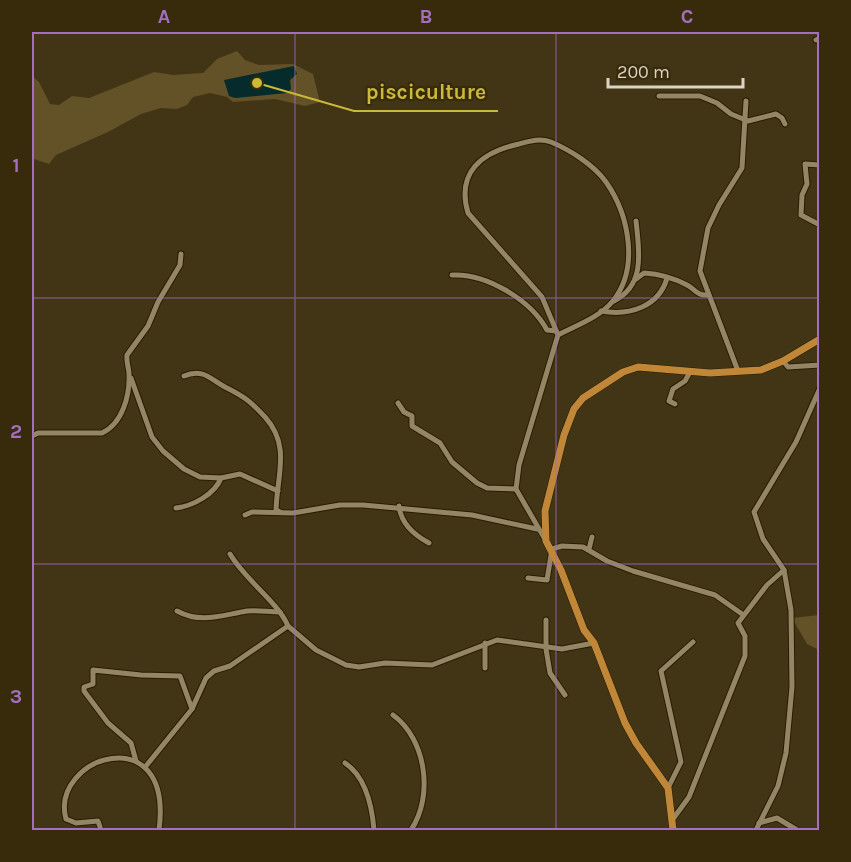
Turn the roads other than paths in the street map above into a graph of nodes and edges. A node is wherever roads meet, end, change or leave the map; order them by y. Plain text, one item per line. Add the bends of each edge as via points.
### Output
1 (659, 96) dead end
2 (746, 100) dead end
3 (745, 119) junction
4 (785, 124) dead end
5 (819, 165) edge
6 (636, 221) dead end
7 (819, 225) edge
8 (181, 254) dead end
9 (452, 275) dead end
10 (667, 278) junction
11 (635, 280) junction
12 (707, 295) junction
13 (614, 301) junction
14 (602, 311) junction
15 (557, 333) junction
16 (819, 339) edge
17 (783, 361) junction
18 (819, 365) edge
19 (738, 371) junction
20 (690, 372) junction
21 (130, 374) junction
22 (184, 376) dead end
23 (819, 388) edge
24 (398, 403) dead end
25 (675, 404) dead end
26 (32, 436) edge
27 (221, 478) junction
28 (516, 489) junction
29 (278, 491) junction
30 (399, 507) junction
31 (176, 508) dead end
32 (282, 512) junction
33 (245, 515) dead end
34 (537, 529) junction
35 (592, 537) dead end
36 (546, 541) junction
37 (429, 543) dead end
38 (552, 549) junction
39 (590, 550) junction
40 (230, 554) dead end
41 (784, 570) junction
42 (528, 578) dead end
43 (177, 611) dead end
44 (280, 612) junction
45 (742, 614) junction
46 (546, 620) dead end
47 (288, 626) junction
48 (693, 642) dead end
49 (485, 643) junction
50 (594, 643) junction
51 (546, 649) junction
52 (485, 668) dead end
53 (214, 671) junction
54 (205, 672) dead end
55 (565, 695) dead end
56 (192, 710) junction
57 (393, 715) dead end
58 (136, 761) junction
59 (345, 763) dead end
60 (146, 766) junction
61 (668, 788) junction
62 (673, 819) junction
63 (759, 823) junction
64 (101, 831) edge
65 (159, 831) edge
66 (374, 831) edge
67 (413, 831) edge
68 (673, 831) edge
69 (756, 831) edge
70 (797, 831) edge

1 - 3 street via 700,96
2 - 3 street
3 - 4 street via 776,114
3 - 12 street via 742,168 719,205 702,251 700,271
5 - 7 street via 805,164 807,183 800,207 801,215
6 - 11 street via 640,253
8 - 21 street via 180,265 148,326 130,349 126,361
9 - 15 street via 472,275 511,294 537,312 547,330
10 - 11 street via 644,273
10 - 12 street
10 - 14 street via 660,294 639,309 613,314
11 - 13 street
12 - 19 street
13 - 14 street
13 - 15 street via 624,282 629,244 616,199 606,182 589,165 547,141 508,146 486,156 474,166 466,182 464,198 468,213 542,297
14 - 15 street
15 - 28 street via 519,465
16 - 17 main road
17 - 18 street via 788,367
17 - 19 main road via 761,370
19 - 20 main road
20 - 25 street via 685,381 673,388 669,401
20 - 36 main road via 638,367 604,382 583,398 568,422 552,476 545,511
21 - 26 street via 121,414 109,430
21 - 27 street via 152,437 163,451 198,476
22 - 29 street via 202,373 241,394 273,425 281,452
23 - 41 street via 796,442 754,512 763,539
24 - 28 street via 412,416 412,426 440,443 452,462 477,483 487,488
27 - 29 street via 240,474
27 - 31 street via 206,496
28 - 34 street
29 - 32 street via 276,510
30 - 32 street via 340,505
30 - 34 street via 472,515
30 - 37 street via 406,526
32 - 33 street
34 - 36 street
35 - 39 street via 587,547
36 - 38 main road
38 - 39 street via 577,545
38 - 42 street via 547,580
38 - 50 main road
39 - 45 street via 633,571 715,595
40 - 44 street via 249,581
41 - 45 street
41 - 63 street via 791,610 792,687 786,753 780,780
43 - 44 street via 205,618 246,611
44 - 47 street
45 - 62 street via 738,623 746,643 742,664 689,797
46 - 51 street
47 - 49 street via 316,650 353,667 384,663 432,665
47 - 53 street via 230,666
48 - 61 street via 661,671 681,762
49 - 51 street via 509,641
49 - 52 street
50 - 51 street
50 - 61 main road via 625,723
51 - 55 street via 550,673
53 - 54 street
53 - 56 street via 206,678
56 - 58 street via 180,676 93,670 93,684 84,690 108,723 131,743
56 - 60 street
57 - 67 street via 412,735 421,764 424,792
58 - 60 street
58 - 64 street via 96,763 71,783 66,819 76,823 99,822
59 - 66 street via 363,784
60 - 65 street via 159,788
61 - 62 main road
62 - 68 main road
63 - 69 street
63 - 70 street via 777,818

